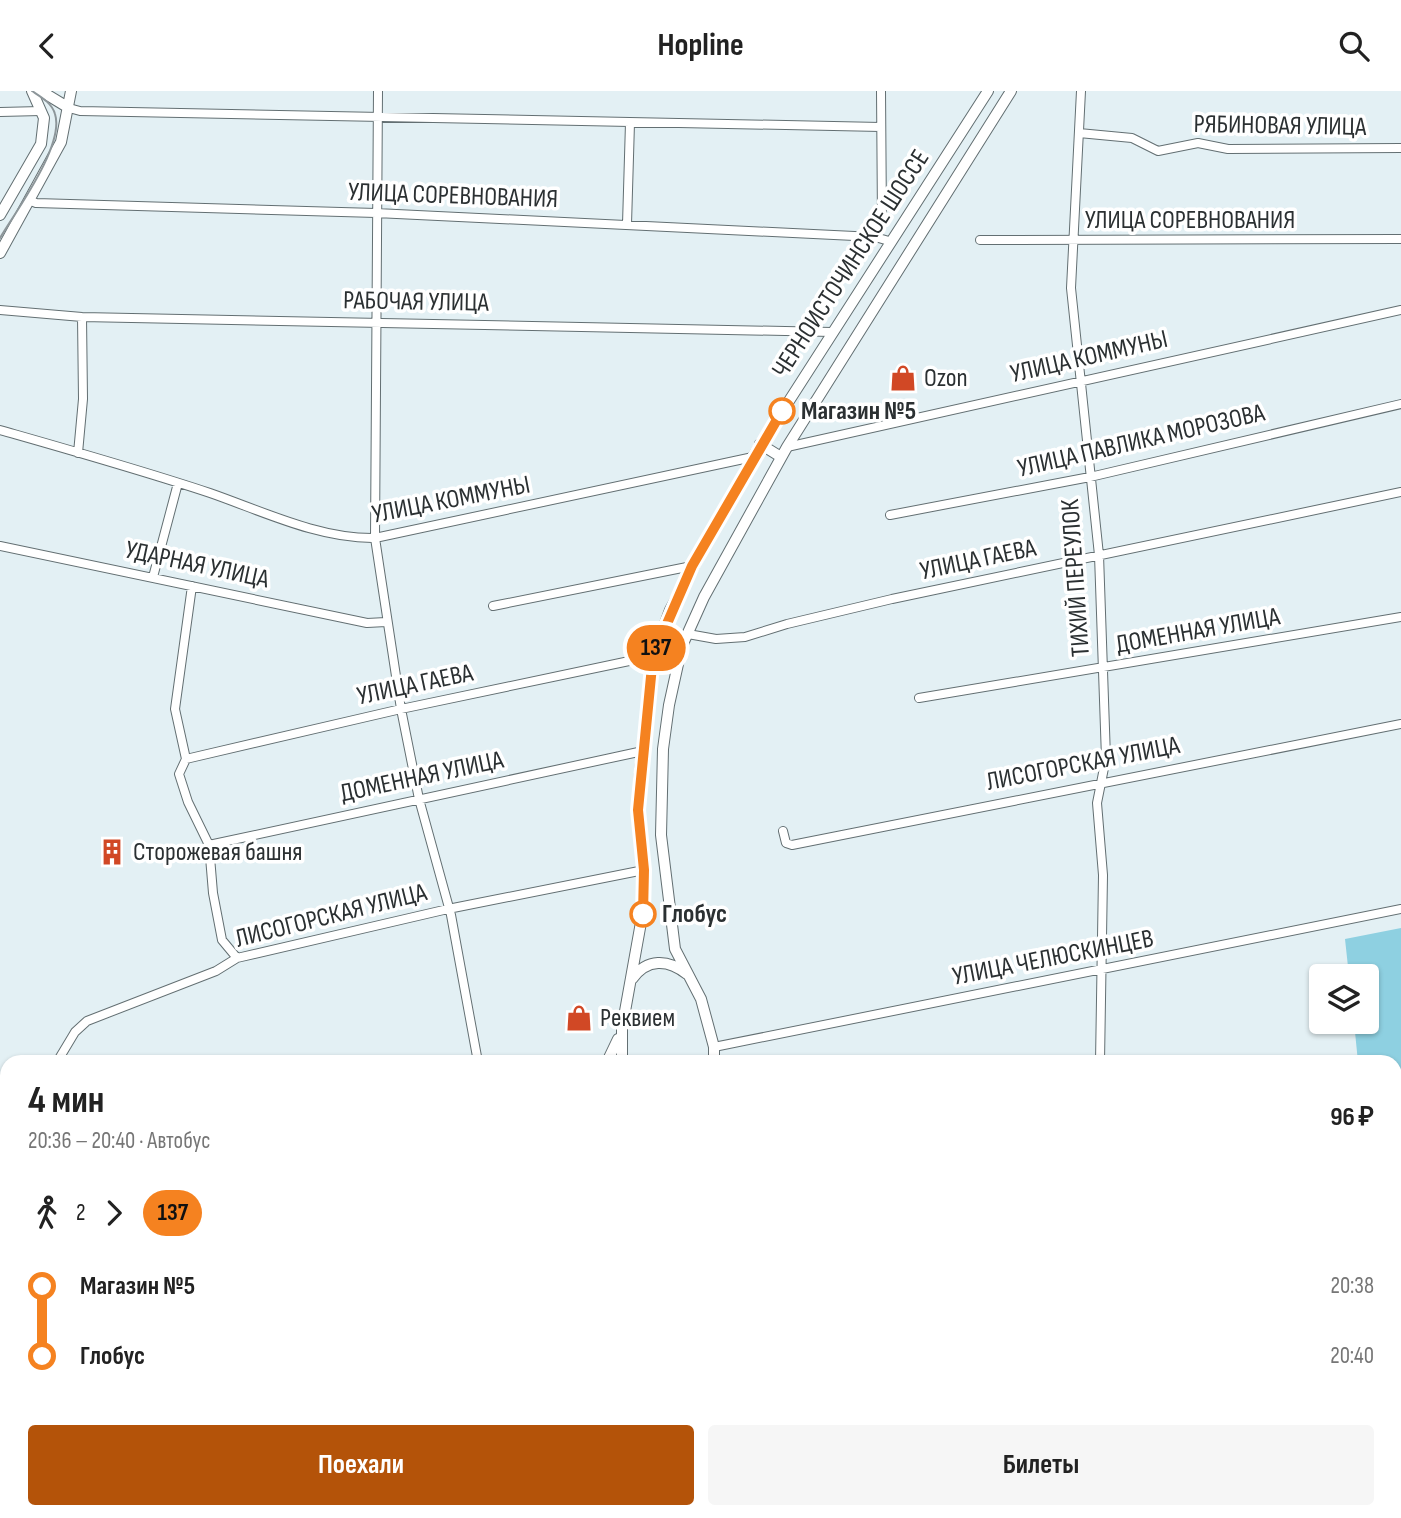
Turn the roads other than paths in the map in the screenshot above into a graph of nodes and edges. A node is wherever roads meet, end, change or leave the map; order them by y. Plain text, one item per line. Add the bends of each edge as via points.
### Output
1 (32, 91) edge
2 (41, 91) edge
3 (71, 91) edge
4 (378, 91) edge
5 (881, 91) edge
6 (988, 91) edge
7 (1012, 91) edge
8 (1081, 91) edge
9 (73, 109) junction
10 (41, 111) junction
11 (0, 112) edge
12 (377, 118) junction
13 (630, 123) junction
14 (881, 127) junction
15 (1079, 133) junction
16 (1401, 148) edge
17 (31, 201) junction
18 (4, 203) edge
19 (376, 213) junction
20 (0, 215) edge
21 (627, 224) junction
22 (875, 237) junction
23 (1401, 239) edge
24 (980, 240) dead end
25 (889, 241) junction
26 (1071, 242) junction
27 (0, 253) edge
28 (0, 310) edge
29 (1401, 310) edge
30 (82, 317) junction
31 (377, 323) junction
32 (832, 332) junction
33 (1081, 381) junction
34 (1401, 404) edge
35 (0, 430) edge
36 (761, 444) junction
37 (787, 447) junction
38 (78, 453) junction
39 (753, 457) junction
40 (781, 457) junction
41 (1090, 477) junction
42 (178, 483) junction
43 (1401, 492) edge
44 (890, 515) dead end
45 (375, 538) junction
46 (0, 546) edge
47 (1099, 555) junction
48 (692, 566) junction
49 (153, 576) junction
50 (192, 586) junction
51 (494, 606) dead end
52 (1401, 617) edge
53 (386, 622) junction
54 (688, 634) junction
55 (653, 656) junction
56 (1103, 668) junction
57 (919, 698) dead end
58 (401, 709) junction
59 (1401, 724) edge
60 (643, 751) junction
61 (186, 758) junction
62 (1100, 781) junction
63 (419, 799) junction
64 (783, 831) dead end
65 (209, 845) junction
66 (644, 870) junction
67 (448, 909) junction
68 (1401, 909) edge
69 (237, 958) junction
70 (1103, 969) junction
71 (691, 976) junction
72 (631, 981) junction
73 (622, 1028) junction
74 (714, 1047) junction
75 (61, 1055) edge
76 (477, 1055) edge
77 (610, 1055) edge
78 (622, 1055) edge
79 (714, 1055) edge
80 (1100, 1055) edge

1 - 10 main road
2 - 9 main road
3 - 9 main road
4 - 12 street
5 - 14 street
6 - 25 main road, ЧЕРНОИСТОЧИНСКОЕ ШОССЕ
7 - 37 main road, ЧЕРНОИСТОЧИНСКОЕ ШОССЕ
8 - 15 street, ТИХИЙ ПЕРЕУЛОК
9 - 12 street
9 - 17 main road
10 - 11 street
10 - 18 main road via 45,127 41,144
12 - 13 street
12 - 19 street
13 - 14 street
13 - 21 street
14 - 22 street via 882,221
15 - 16 street, РЯБИНОВАЯ УЛИЦА via 1132,138 1157,151 1198,143 1228,149
15 - 26 street, ТИХИЙ ПЕРЕУЛОК
17 - 19 street, УЛИЦА СОРЕВНОВАНИЯ
17 - 27 main road
18 - 20 main road
19 - 21 street, УЛИЦА СОРЕВНОВАНИЯ
19 - 31 street
21 - 22 street, УЛИЦА СОРЕВНОВАНИЯ
22 - 25 street, УЛИЦА СОРЕВНОВАНИЯ
23 - 26 street, УЛИЦА СОРЕВНОВАНИЯ
24 - 26 street, УЛИЦА СОРЕВНОВАНИЯ
25 - 32 main road, ЧЕРНОИСТОЧИНСКОЕ ШОССЕ
26 - 33 street, ТИХИЙ ПЕРЕУЛОК
28 - 30 street, РАБОЧАЯ УЛИЦА
29 - 33 street, УЛИЦА КОММУНЫ
30 - 31 street, РАБОЧАЯ УЛИЦА
30 - 38 street
31 - 32 street, РАБОЧАЯ УЛИЦА
31 - 45 street
32 - 36 main road, ЧЕРНОИСТОЧИНСКОЕ ШОССЕ
33 - 37 street, УЛИЦА КОММУНЫ
33 - 41 street, ТИХИЙ ПЕРЕУЛОК
34 - 41 street, УЛИЦА ПАВЛИКА МОРОЗОВА
35 - 38 street, УЛИЦА КОММУНЫ
36 - 39 main road, ЧЕРНОИСТОЧИНСКОЕ ШОССЕ
36 - 40 main road
37 - 40 main road, ЧЕРНОИСТОЧИНСКОЕ ШОССЕ
38 - 42 street, УЛИЦА КОММУНЫ
39 - 45 street, УЛИЦА КОММУНЫ
39 - 48 main road, ЧЕРНОИСТОЧИНСКОЕ ШОССЕ
40 - 54 main road, ЧЕРНОИСТОЧИНСКОЕ ШОССЕ
41 - 44 street, УЛИЦА ПАВЛИКА МОРОЗОВА
41 - 47 street, ТИХИЙ ПЕРЕУЛОК
42 - 45 street, УЛИЦА КОММУНЫ via 326,532
42 - 49 street
43 - 47 street, УЛИЦА ГАЕВА
45 - 53 street
46 - 49 street, УДАРНАЯ УЛИЦА
47 - 54 street, УЛИЦА ГАЕВА via 745,637 716,639
47 - 56 street, ТИХИЙ ПЕРЕУЛОК
48 - 51 street
48 - 55 main road, ЧЕРНОИСТОЧИНСКОЕ ШОССЕ
49 - 50 street, УДАРНАЯ УЛИЦА
50 - 53 street, УДАРНАЯ УЛИЦА via 367,623
50 - 61 street via 175,709
52 - 56 street, ДОМЕННАЯ УЛИЦА
53 - 58 street
54 - 71 main road, ЧЕРНОИСТОЧИНСКОЕ ШОССЕ via 669,705 660,812 675,949
55 - 58 street, УЛИЦА ГАЕВА
55 - 60 main road, ЧЕРНОИСТОЧИНСКОЕ ШОССЕ
56 - 57 street, ДОМЕННАЯ УЛИЦА
56 - 62 street, ТИХИЙ ПЕРЕУЛОК via 1107,758
58 - 61 street, УЛИЦА ГАЕВА
58 - 63 street
59 - 62 street, ЛИСОГОРСКАЯ УЛИЦА
60 - 63 street, ДОМЕННАЯ УЛИЦА
60 - 66 main road, ЧЕРНОИСТОЧИНСКОЕ ШОССЕ via 638,810
61 - 65 street via 179,774
62 - 64 street, ЛИСОГОРСКАЯ УЛИЦА via 793,845 786,843
62 - 70 street, ТИХИЙ ПЕРЕУЛОК
63 - 65 street, ДОМЕННАЯ УЛИЦА
63 - 67 street
65 - 69 street via 222,940
66 - 67 street, ЛИСОГОРСКАЯ УЛИЦА
66 - 72 main road, ЧЕРНОИСТОЧИНСКОЕ ШОССЕ via 645,900
67 - 69 street, ЛИСОГОРСКАЯ УЛИЦА
67 - 76 street
68 - 70 street, УЛИЦА ЧЕЛЮСКИНЦЕВ
69 - 75 street, ЛИСОГОРСКАЯ УЛИЦА via 216,971 87,1021
70 - 74 street, УЛИЦА ЧЕЛЮСКИНЦЕВ
70 - 80 street, ТИХИЙ ПЕРЕУЛОК
71 - 72 main road via 676,965 657,963 638,971
71 - 74 main road, ЧЕРНОИСТОЧИНСКОЕ ШОССЕ
72 - 73 main road, ЧЕРНОИСТОЧИНСКОЕ ШОССЕ
73 - 77 main road
73 - 78 main road
74 - 79 main road, ЧЕРНОИСТОЧИНСКОЕ ШОССЕ

